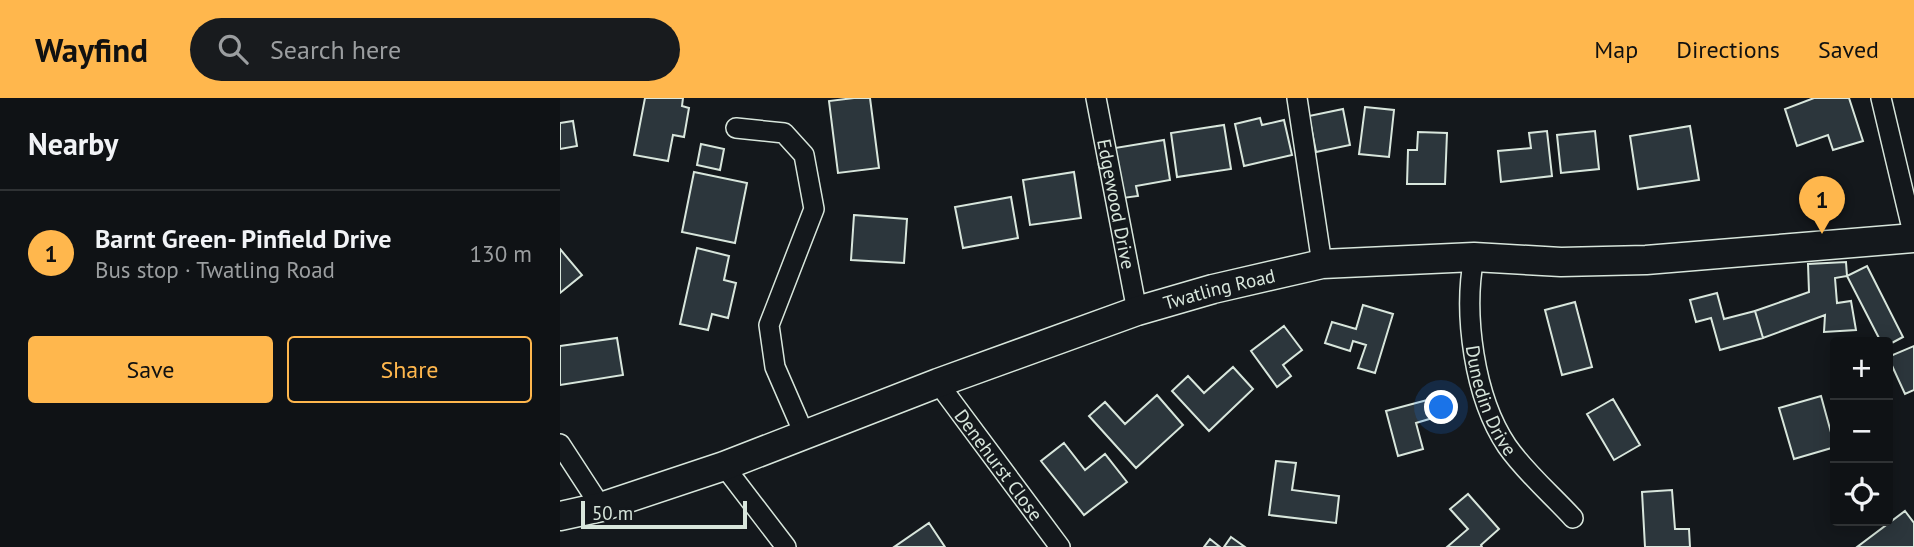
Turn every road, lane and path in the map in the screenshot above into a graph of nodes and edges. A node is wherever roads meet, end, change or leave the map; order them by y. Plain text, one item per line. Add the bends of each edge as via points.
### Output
1 (1096, 98) edge
2 (1297, 98) edge
3 (1881, 98) edge
4 (736, 128) dead end
5 (1914, 238) edge
6 (1474, 257) junction
7 (1322, 264) junction
8 (1137, 311) junction
9 (938, 383) junction
10 (805, 436) junction
11 (560, 444) edge
12 (724, 466) junction
13 (601, 507) junction
14 (560, 516) edge
15 (1573, 518) dead end
16 (786, 547) edge
17 (1060, 547) edge

1 - 8 street, Edgewood Drive
2 - 7 street
3 - 5 street
4 - 10 street via 784,133 804,155 814,209 769,325 775,367
5 - 6 street, Twatling Road via 1646,260
6 - 7 street, Twatling Road
6 - 15 street, Dunedin Drive via 1468,284 1472,346 1490,411 1507,446
7 - 8 street, Twatling Road
8 - 9 street, Twatling Road
9 - 10 street, Twatling Road
9 - 17 street, Denehurst Close
10 - 12 street, Twatling Road
11 - 13 street
12 - 13 street, Twatling Road
12 - 16 street
13 - 14 street, Twatling Road

